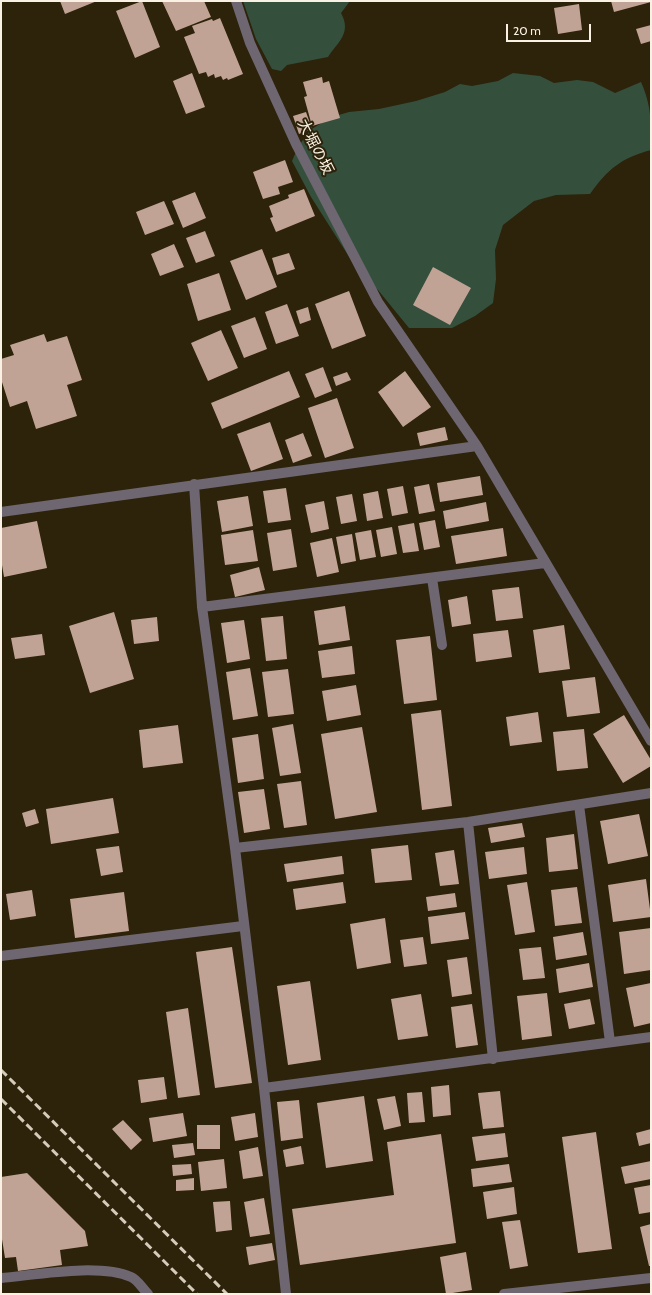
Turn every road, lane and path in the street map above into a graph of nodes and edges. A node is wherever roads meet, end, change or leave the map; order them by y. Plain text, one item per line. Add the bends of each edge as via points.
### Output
1 (236, 1) edge
2 (476, 446) junction
3 (194, 484) junction
4 (1, 512) edge
5 (545, 563) junction
6 (432, 578) junction
7 (202, 607) junction
8 (442, 645) dead end
9 (651, 741) edge
10 (651, 793) edge
11 (579, 805) junction
12 (468, 822) junction
13 (235, 848) junction
14 (243, 926) junction
15 (1, 956) edge
16 (651, 1037) edge
17 (610, 1042) junction
18 (493, 1059) junction
19 (264, 1088) junction
20 (1, 1278) edge
21 (651, 1278) edge
22 (148, 1294) edge
23 (286, 1294) edge
24 (504, 1294) edge

1 - 2 street, 大堀の坂 via 250,43 296,144 378,302
2 - 3 street
2 - 5 street, 大堀の坂
3 - 4 street
3 - 7 street
5 - 6 street
5 - 9 street, 大堀の坂
6 - 7 street
6 - 8 street
7 - 13 street
10 - 11 street
11 - 12 street
11 - 17 street
12 - 13 street
12 - 18 street
13 - 14 street
14 - 15 street
14 - 19 street
16 - 17 street
17 - 18 street
18 - 19 street
19 - 23 street
20 - 22 street via 82,1271 108,1272 132,1277
21 - 24 street

